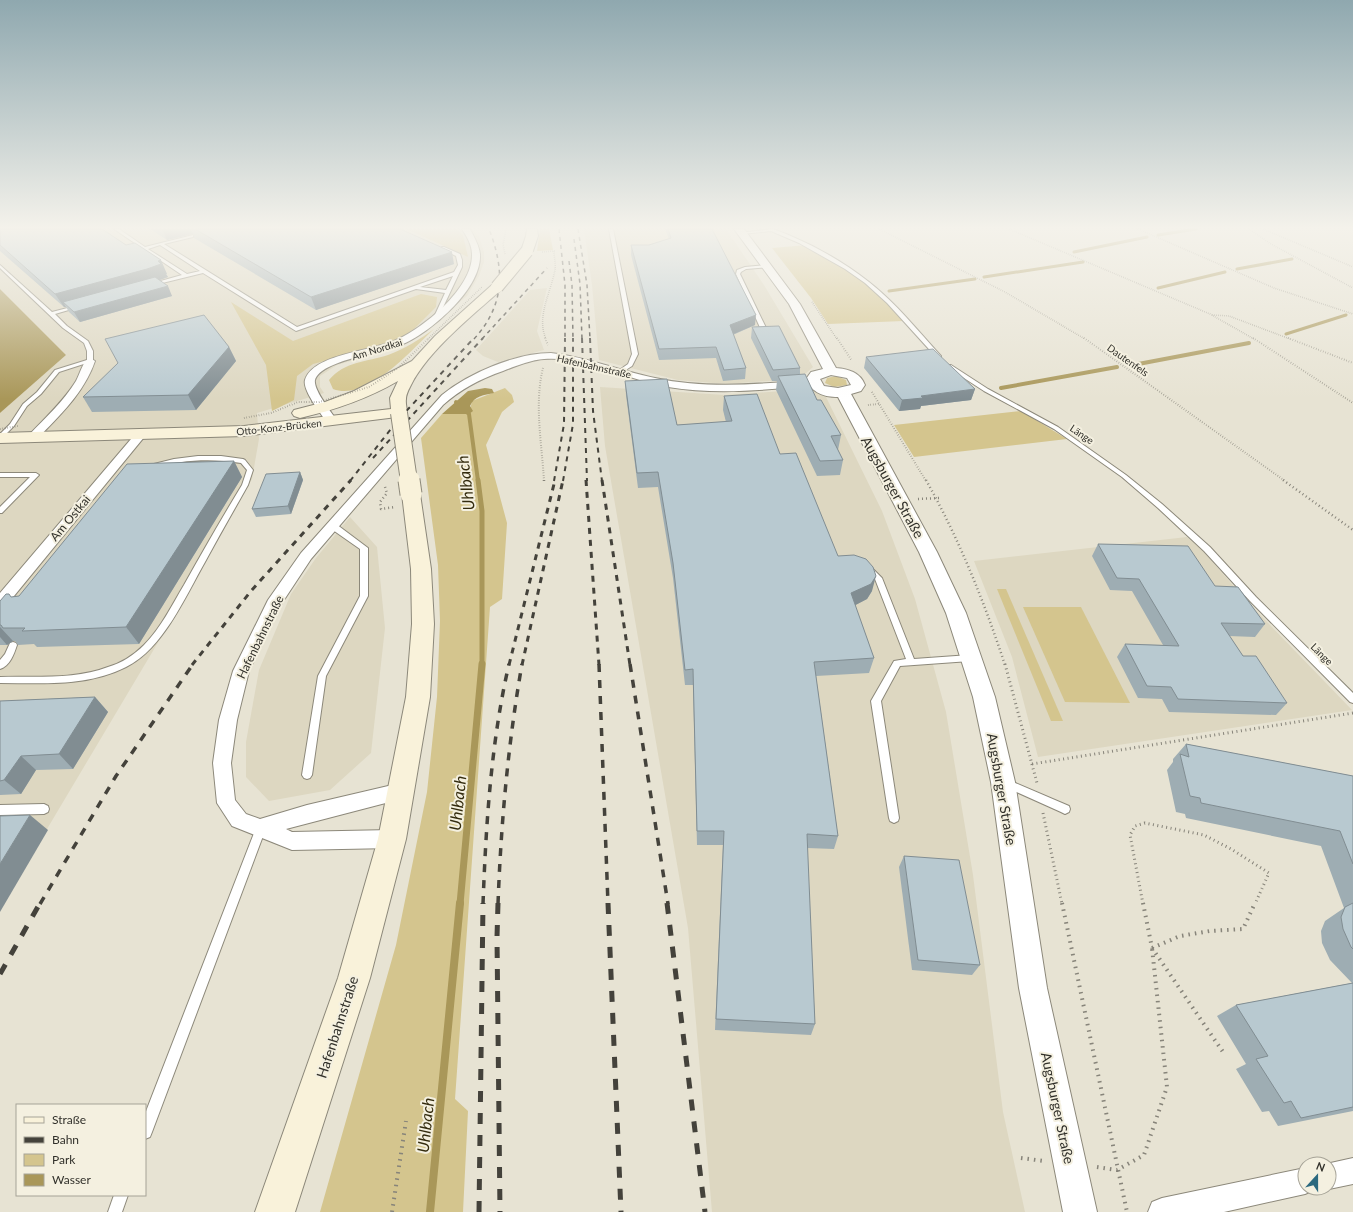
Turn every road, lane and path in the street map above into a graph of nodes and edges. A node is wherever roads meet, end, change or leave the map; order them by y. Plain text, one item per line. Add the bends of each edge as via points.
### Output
1 (21, 286) edge
2 (227, 286) edge
3 (422, 286) edge
4 (450, 286) edge
5 (465, 286) edge
6 (482, 286) dead end
7 (498, 286) edge
8 (551, 286) edge
9 (622, 286) edge
10 (743, 286) edge
11 (781, 286) edge
12 (871, 286) edge
13 (992, 286) edge
14 (1143, 286) edge
15 (1268, 286) edge
16 (415, 288) junction
17 (447, 292) junction
18 (812, 302) dead end
19 (81, 305) edge
20 (51, 314) junction
21 (1210, 314) junction
22 (1353, 314) edge
23 (436, 317) junction
24 (765, 332) edge
25 (550, 349) dead end
26 (90, 361) junction
27 (853, 362) dead end
28 (416, 363) junction
29 (1353, 363) edge
30 (544, 365) dead end
31 (831, 371) junction
32 (621, 372) junction
33 (814, 383) junction
34 (872, 392) dead end
35 (843, 393) junction
36 (348, 400) junction
37 (1353, 403) edge
38 (321, 405) junction
39 (399, 408) junction
40 (332, 422) junction
41 (244, 424) junction
42 (18, 426) dead end
43 (141, 434) junction
44 (1, 435) edge
45 (33, 437) junction
46 (142, 471) edge
47 (381, 472) junction
48 (0, 476) edge
49 (544, 482) dead end
50 (412, 499) junction
51 (0, 511) edge
52 (333, 526) junction
53 (1353, 530) edge
54 (860, 561) edge
55 (0, 603) edge
56 (13, 645) edge
57 (971, 658) junction
58 (911, 662) junction
59 (0, 666) edge
60 (0, 680) edge
61 (1353, 699) edge
62 (1353, 714) edge
63 (1032, 764) junction
64 (307, 775) dead end
65 (1004, 782) junction
66 (401, 791) junction
67 (1040, 799) junction
68 (44, 809) dead end
69 (1065, 809) dead end
70 (0, 810) edge
71 (894, 818) dead end
72 (260, 828) junction
73 (392, 839) junction
74 (1152, 948) junction
75 (1223, 1052) dead end
76 (406, 1121) dead end
77 (146, 1129) edge
78 (1021, 1158) dead end
79 (1069, 1164) junction
80 (1118, 1170) junction
81 (1353, 1171) edge
82 (1337, 1174) edge
83 (1297, 1183) edge
84 (121, 1196) edge
85 (115, 1212) edge
86 (275, 1212) edge
87 (392, 1212) edge
88 (1080, 1212) edge
89 (1127, 1212) edge
90 (1162, 1212) edge

1 - 20 lane
2 - 16 lane via 296,329
3 - 16 lane
4 - 17 lane
5 - 23 street, Am Nordkai via 460,295
6 - 38 path, bridge via 385,378 355,392 341,394
7 - 28 main road, bridge
8 - 25 path via 542,321 542,331
9 - 32 lane via 635,354 630,365
10 - 24 lane
11 - 31 street
12 - 61 lane, Länge via 898,310 948,366 975,384 1056,428 1124,476 1160,506 1207,549
13 - 53 path, Dautenfels via 1082,337
14 - 21 path
15 - 22 path
16 - 17 lane
17 - 23 lane
18 - 27 path
19 - 20 lane
20 - 26 lane via 86,342 90,351
21 - 29 path via 1229,316
21 - 37 path via 1261,343
23 - 38 street, Am Nordkai via 416,333 396,344 325,365 312,376 309,384
26 - 44 lane via 57,371
26 - 45 street via 87,374 77,389
28 - 36 main road, Otto-Konz-Brücken via 386,383
28 - 39 main road via 401,388
30 - 49 path via 540,373 540,403
31 - 33 street via 816,375
31 - 35 street via 847,374 857,380 856,388
32 - 33 street, Hafenbahnstraße via 667,383 715,388 756,388
32 - 47 street, Hafenbahnstraße via 569,358 550,356 528,359 479,375 453,390
33 - 35 street via 826,391
34 - 63 path via 935,498 962,551 1004,658
35 - 57 street, Augsburger Straße via 928,552 956,612
36 - 38 main road, Otto-Konz-Brücken
36 - 39 main road, Otto-Konz-Brücken via 364,400
38 - 40 street, Am Nordkai
38 - 41 main road, Otto-Konz-Brücken
38 - 41 path, bridge via 298,402
39 - 40 main road, Otto-Konz-Brücken
39 - 50 main road, Hafenbahnstraße, bridge
40 - 41 main road, Otto-Konz-Brücken
41 - 43 main road, Otto-Konz-Brücken
42 - 44 path, bridge
43 - 45 main road, Otto-Konz-Brücken
43 - 55 street, Am Ostkai
44 - 45 main road, Otto-Konz-Brücken
46 - 60 lane via 164,462 203,458 243,462 250,470 245,485 162,627 139,654 124,665 96,675
47 - 50 path via 387,493 380,502 382,509
47 - 52 street, Hafenbahnstraße
48 - 51 lane via 36,475
50 - 66 main road, Hafenbahnstraße via 421,569 423,624 418,696
52 - 64 lane via 364,548 364,596 322,676
52 - 72 street, Hafenbahnstraße via 306,556 273,604 241,671 228,720 222,763 226,803 239,820
54 - 58 lane via 878,578
56 - 59 lane via 9,656
57 - 58 lane
57 - 65 street, Augsburger Straße via 984,697
58 - 71 lane via 897,663 876,701
62 - 63 path
63 - 67 path
65 - 67 lane
65 - 79 street, Augsburger Straße via 1033,988
66 - 72 street
66 - 73 main road, Hafenbahnstraße
67 - 69 lane
67 - 80 path
68 - 70 lane
72 - 73 street, Hafenbahnstraße via 292,841
72 - 77 lane
73 - 86 main road, Hafenbahnstraße via 354,978
74 - 74 path via 1130,835 1135,826 1145,823 1204,835 1269,873 1243,929 1180,936
74 - 75 path
74 - 80 path via 1167,1087 1144,1155
76 - 87 path
78 - 79 path
79 - 80 path
79 - 88 street, Augsburger Straße
80 - 89 path
81 - 82 street
83 - 90 street
84 - 85 lane

